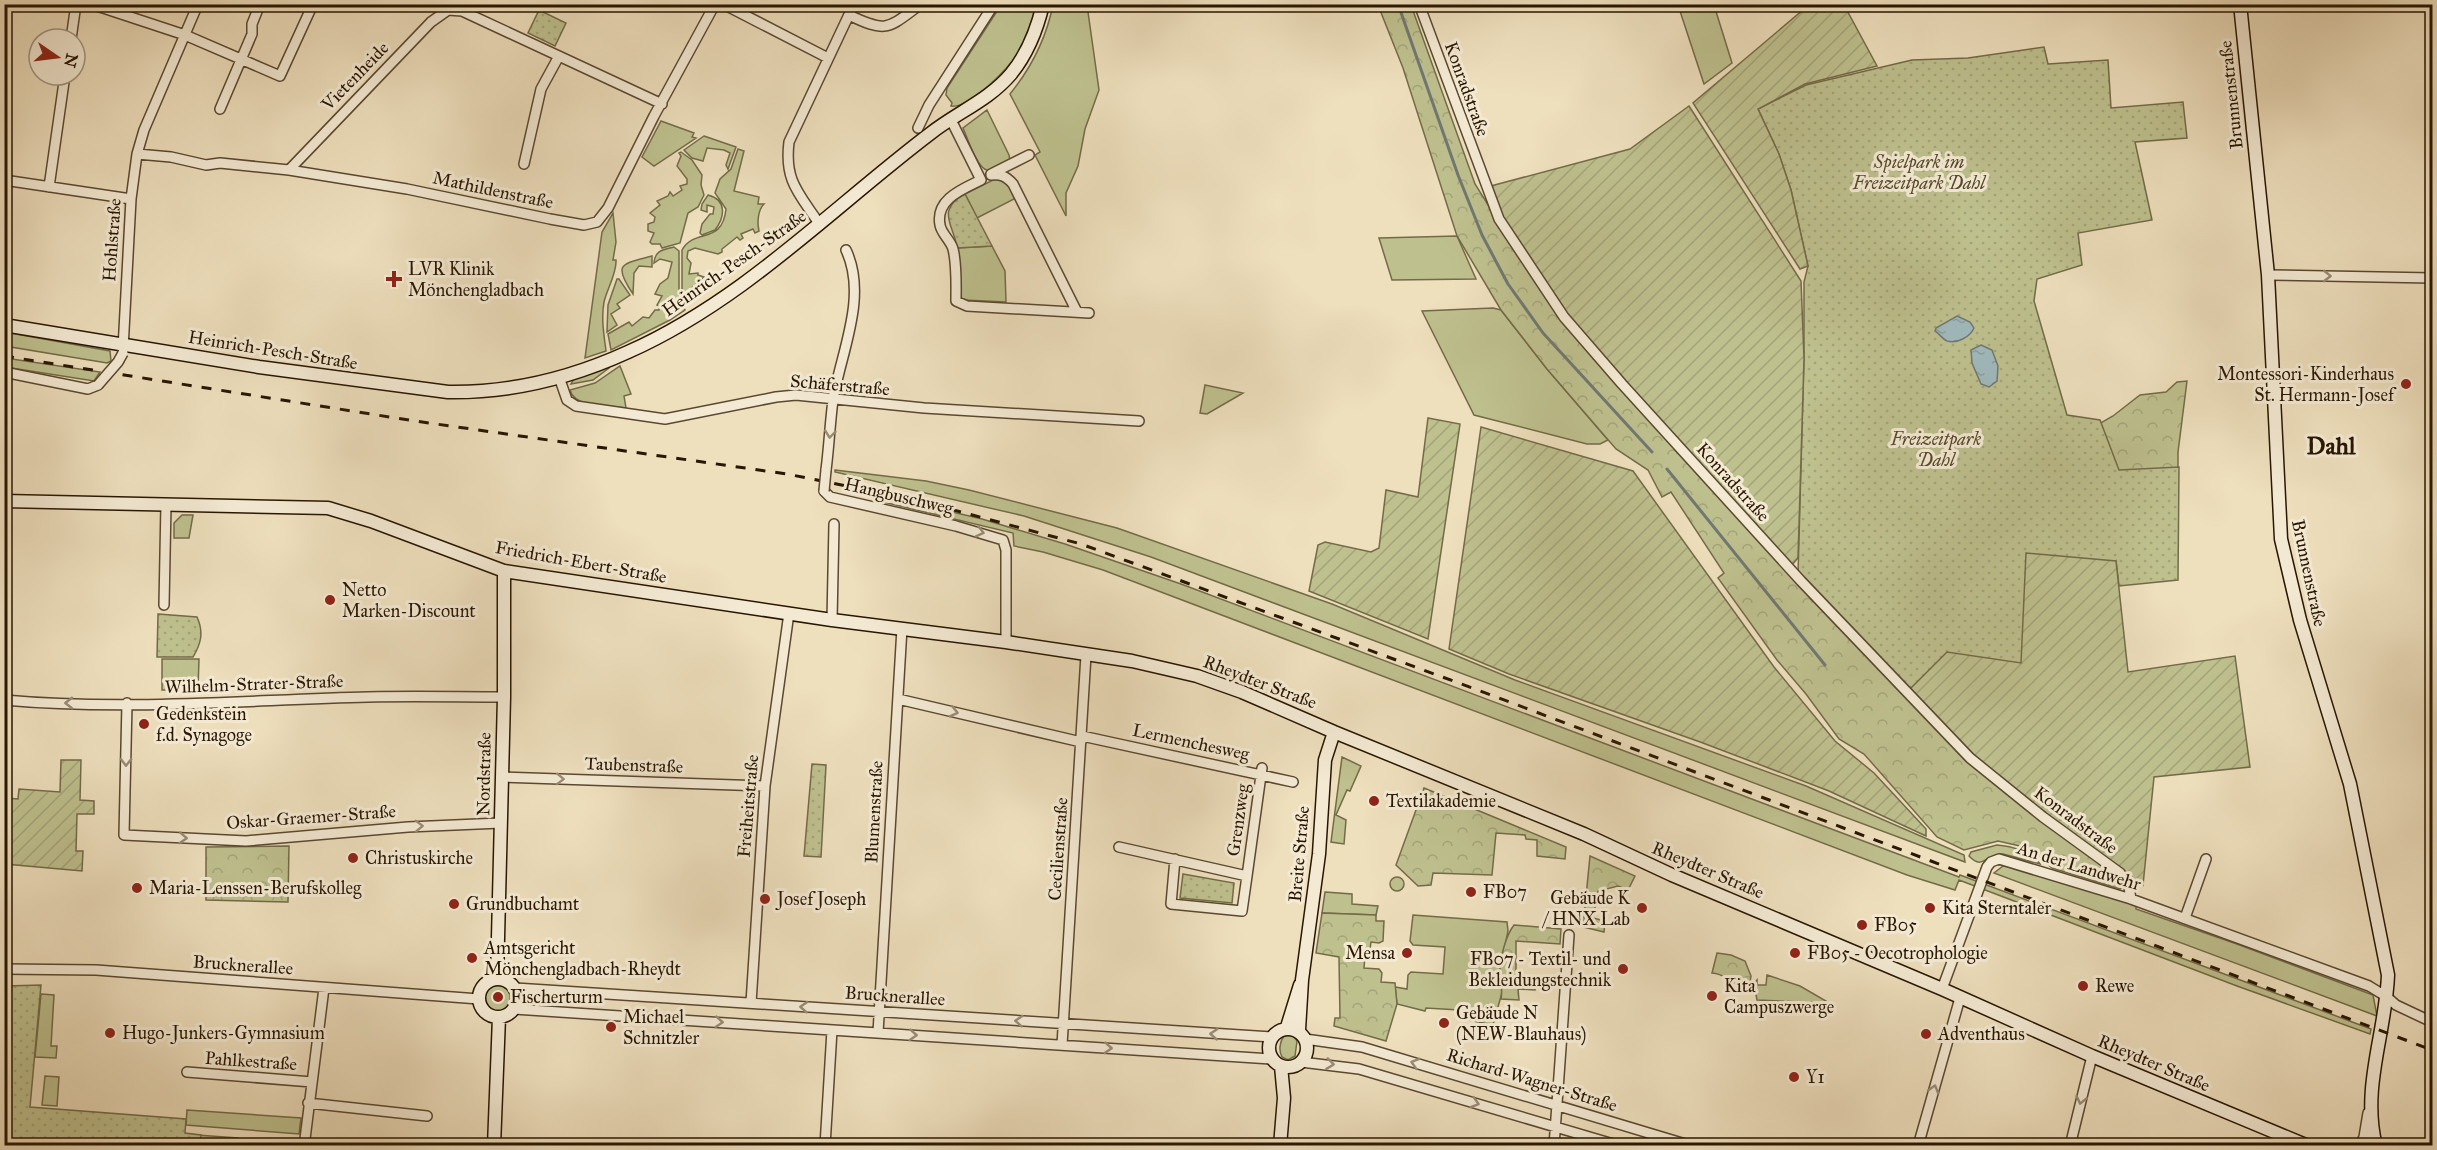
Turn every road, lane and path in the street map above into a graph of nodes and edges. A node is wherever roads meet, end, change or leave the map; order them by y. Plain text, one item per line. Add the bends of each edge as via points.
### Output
1 (76, 4) edge
2 (91, 4) edge
3 (198, 4) edge
4 (260, 4) edge
5 (313, 4) edge
6 (715, 4) edge
7 (723, 4) edge
8 (854, 4) edge
9 (921, 4) edge
10 (994, 4) edge
11 (1043, 4) edge
12 (1419, 4) edge
13 (2240, 4) edge
14 (447, 6) edge
15 (849, 15) junction
16 (73, 27) edge
17 (185, 35) junction
18 (559, 56) junction
19 (828, 58) junction
20 (242, 59) junction
21 (63, 87) edge
22 (662, 104) junction
23 (220, 109) dead end
24 (951, 120) junction
25 (918, 128) dead end
26 (137, 154) junction
27 (1029, 155) dead end
28 (524, 164) dead end
29 (290, 170) junction
30 (991, 175) junction
31 (4, 180) edge
32 (981, 180) junction
33 (49, 187) junction
34 (131, 199) junction
35 (820, 225) junction
36 (846, 250) dead end
37 (2268, 275) junction
38 (2433, 278) edge
39 (1077, 312) junction
40 (1089, 313) dead end
41 (4, 325) edge
42 (123, 349) junction
43 (4, 372) edge
44 (559, 377) junction
45 (834, 399) junction
46 (1139, 421) dead end
47 (4, 501) edge
48 (166, 504) junction
49 (834, 524) dead end
50 (504, 571) junction
51 (164, 605) dead end
52 (789, 613) junction
53 (832, 620) junction
54 (902, 628) junction
55 (1006, 642) junction
56 (1086, 655) junction
57 (504, 697) junction
58 (898, 699) junction
59 (4, 700) edge
60 (128, 703) junction
61 (1334, 732) junction
62 (1081, 739) junction
63 (1262, 771) junction
64 (502, 777) junction
65 (1293, 782) dead end
66 (765, 786) junction
67 (501, 823) junction
68 (1119, 847) dead end
69 (1175, 860) junction
70 (2206, 860) dead end
71 (1247, 876) junction
72 (2131, 899) junction
73 (2185, 918) junction
74 (1569, 935) dead end
75 (4, 969) edge
76 (497, 978) junction
77 (324, 988) junction
78 (515, 988) junction
79 (1942, 989) junction
80 (2387, 997) junction
81 (1960, 998) junction
82 (479, 999) junction
83 (751, 1003) junction
84 (514, 1009) junction
85 (879, 1012) junction
86 (499, 1017) junction
87 (2433, 1022) edge
88 (1064, 1024) junction
89 (832, 1030) junction
90 (1297, 1032) junction
91 (878, 1033) junction
92 (1272, 1037) junction
93 (1062, 1045) junction
94 (2092, 1056) junction
95 (1286, 1064) junction
96 (187, 1072) dead end
97 (312, 1082) junction
98 (2370, 1102) junction
99 (308, 1103) junction
100 (1557, 1104) junction
101 (427, 1116) dead end
102 (1555, 1126) junction
103 (304, 1139) dead end
104 (494, 1146) edge
105 (825, 1146) edge
106 (1280, 1146) edge
107 (1554, 1146) edge
108 (1620, 1146) edge
109 (1692, 1146) edge
110 (1918, 1146) edge
111 (2070, 1146) edge
112 (2308, 1146) edge
113 (2360, 1146) edge
114 (2376, 1146) edge

1 - 16 street
2 - 17 street
3 - 17 street, Hohlstraße
4 - 20 street
5 - 20 street via 280,76
6 - 22 street, Mathildenstraße
7 - 19 street
8 - 15 street
9 - 15 street via 884,28
10 - 25 street
11 - 24 street, Heinrich-Pesch-Straße via 1034,36 1011,73 986,98
12 - 72 street, Konradstraße via 1499,219 1564,317 1700,471 1914,701 1989,774 2120,873
13 - 37 street, Brunnenstraße
14 - 18 street, Vietenheide
14 - 29 street, Vietenheide
15 - 19 street
17 - 20 street
17 - 26 street, Hohlstraße
18 - 22 street, Vietenheide
18 - 28 street via 541,89
19 - 35 street via 793,132 787,161 794,187
20 - 23 street
21 - 33 street
22 - 29 street, Mathildenstraße via 608,208 597,222 584,225
24 - 32 street
24 - 35 street, Heinrich-Pesch-Straße
26 - 29 street, Mathildenstraße via 206,165
26 - 34 street, Hohlstraße
27 - 30 street
30 - 32 street
30 - 39 street via 1007,177 1013,184
31 - 33 street
32 - 39 street via 951,196 940,215 940,226 953,248 956,301 967,306
33 - 34 street
34 - 42 street, Hohlstraße
35 - 44 street, Heinrich-Pesch-Straße via 666,334 612,359
36 - 45 street, Hangbuschweg via 855,278 854,304
37 -> 38 street
37 - 80 street, Brunnenstraße via 2281,539 2300,620 2350,784 2388,975
39 - 40 street
41 - 42 street, Heinrich-Pesch-Straße
42 - 43 street, bridge via 118,362 98,385 88,389
42 - 44 street, Heinrich-Pesch-Straße via 448,392 503,389
44 - 45 street, Schäferstraße via 567,400 576,406 665,419 776,397
45 - 46 street, Schäferstraße
45 -> 55 street, Hangbuschweg, bridge via 824,491 828,497 1000,538 1006,550
47 - 48 street, Friedrich-Ebert-Straße
48 - 50 street, Friedrich-Ebert-Straße via 328,508
48 - 51 street
49 - 53 street
50 - 52 street, Friedrich-Ebert-Straße
50 - 57 street, Nordstraße
52 - 53 street, Friedrich-Ebert-Straße
52 - 66 street, Freiheitstraße
53 - 54 street, Friedrich-Ebert-Straße
54 - 55 street, Friedrich-Ebert-Straße
54 - 58 street, Blumenstraße
55 - 56 street, Friedrich-Ebert-Straße
56 - 61 street, Rheydter Straße via 1197,676
56 - 62 street, Cecilienstraße
57 - 60 street, Wilhelm-Strater-Straße
57 - 64 street, Nordstraße
58 -> 62 street, Lermenchesweg
58 - 85 street, Blumenstraße
60 -> 59 street, Wilhelm-Strater-Straße
60 -> 67 street, Oskar-Graemer-Straße via 124,834 246,841
61 - 79 street, Rheydter Straße via 1584,834
61 - 90 street, Breite Straße via 1325,760 1319,854 1302,980 1294,998
62 - 63 street, Lermenchesweg
62 - 88 street, Cecilienstraße
63 - 65 street, Lermenchesweg
63 - 71 street, Grenzweg
64 -> 66 street, Taubenstraße
64 - 67 street, Nordstraße
66 - 83 street, Freiheitstraße
67 - 76 street, Nordstraße
68 - 69 street, Grenzweg
69 - 71 street, Grenzweg
69 - 71 street, Grenzweg via 1171,904 1242,911
70 - 73 street
72 - 73 street, An der Landwehr
72 - 79 street, An der Landwehr via 1995,860 1987,867
73 - 80 street, An der Landwehr via 2369,986
74 - 100 street
75 - 77 street, Brucknerallee via 96,970
76 - 78 street
76 - 82 street via 486,982
77 - 82 street, Brucknerallee
77 - 97 street, Pahlkestraße
78 - 83 street, Brucknerallee
78 - 84 street via 518,997
79 - 81 street, Rheydter Straße
80 - 87 street, An der Landwehr
80 - 98 street, Brunnenstraße
81 - 94 street, Rheydter Straße
110 -> 81 street
82 - 86 street via 483,1010
85 -> 83 street, Brucknerallee
84 - 86 street
84 -> 89 street
88 -> 85 street, Brucknerallee
85 - 91 street, Blumenstraße
86 - 104 street
92 -> 88 street, Brucknerallee
88 - 93 street, Cecilienstraße
89 - 91 street
89 - 105 street
90 - 92 street via 1278,1030
90 - 95 street via 1305,1051
100 -> 90 street, Richard-Wagner-Straße
91 -> 93 street
92 - 95 street via 1270,1049
93 -> 95 street
94 -> 111 street
94 - 112 street, Rheydter Straße
95 -> 102 street, Richard-Wagner-Straße via 1359,1069
95 - 106 street
96 - 97 street, Pahlkestraße
97 - 99 street, Pahlkestraße
98 - 113 street, Brunnenstraße
98 - 114 street, Brunnenstraße
99 - 101 street
99 - 103 street, Pahlkestraße
100 - 102 street
100 - 109 street, Richard-Wagner-Straße
102 - 107 street
102 - 108 street, Richard-Wagner-Straße

